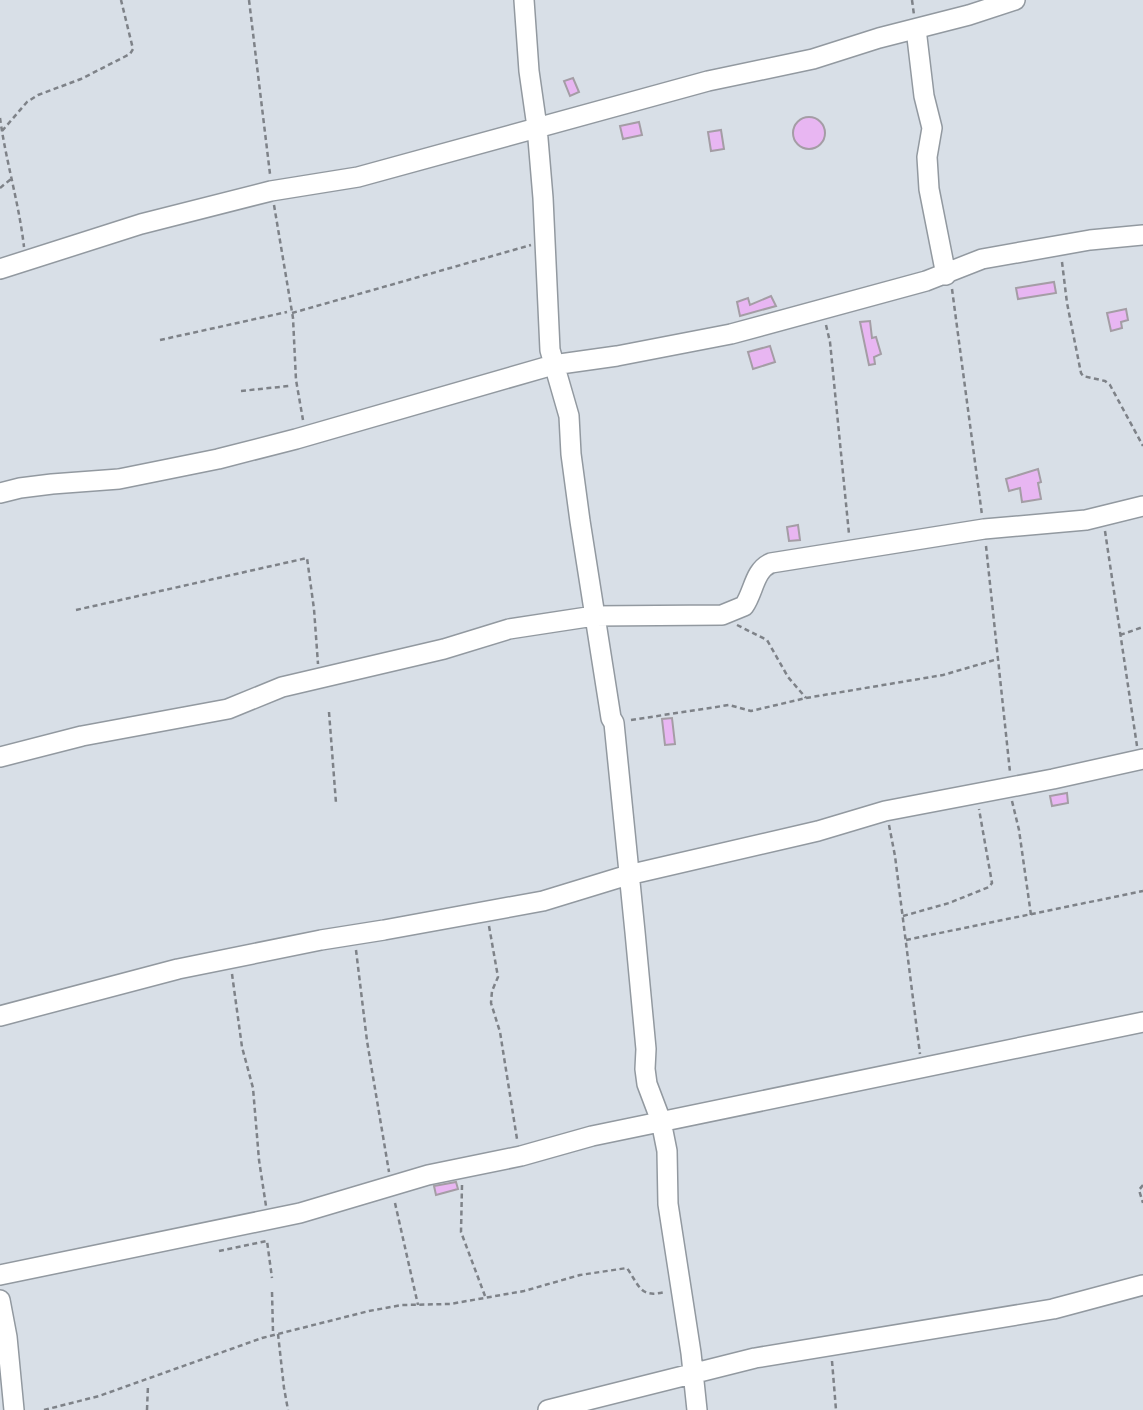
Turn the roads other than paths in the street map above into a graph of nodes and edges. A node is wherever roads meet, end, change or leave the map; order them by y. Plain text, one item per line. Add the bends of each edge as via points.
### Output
1 (524, 0) edge
2 (1015, 0) edge
3 (916, 29) junction
4 (537, 127) junction
5 (1143, 235) edge
6 (0, 269) edge
7 (948, 274) junction
8 (553, 365) junction
9 (0, 494) edge
10 (1143, 506) edge
11 (594, 616) junction
12 (0, 757) edge
13 (1141, 759) edge
14 (628, 875) junction
15 (0, 1016) edge
16 (1143, 1022) edge
17 (661, 1121) junction
18 (0, 1275) edge
19 (1143, 1285) edge
20 (0, 1300) edge
21 (692, 1376) junction
22 (14, 1410) edge
23 (548, 1410) edge
24 (696, 1410) edge

1 - 4 street
2 - 3 street
3 - 4 street via 813,60 708,80
3 - 7 street via 932,128 927,157 929,188
4 - 6 street via 358,177 271,191 141,224
4 - 8 street
5 - 7 street via 982,259
7 - 8 street via 732,334
8 - 9 street via 218,459 119,479 31,486
8 - 11 street via 569,416
10 - 11 street via 1086,520 984,529 767,564 758,573 744,606 722,615
11 - 12 street via 494,632 444,649 282,687 228,709 82,736
11 - 14 street via 614,723
13 - 14 street via 886,811
14 - 15 street via 543,901 229,959
14 - 17 street via 647,1084
16 - 17 street
17 - 18 street via 459,1168 300,1213
17 - 21 street
19 - 21 street via 1053,1309 755,1358
20 - 22 street
21 - 23 street
21 - 24 street

